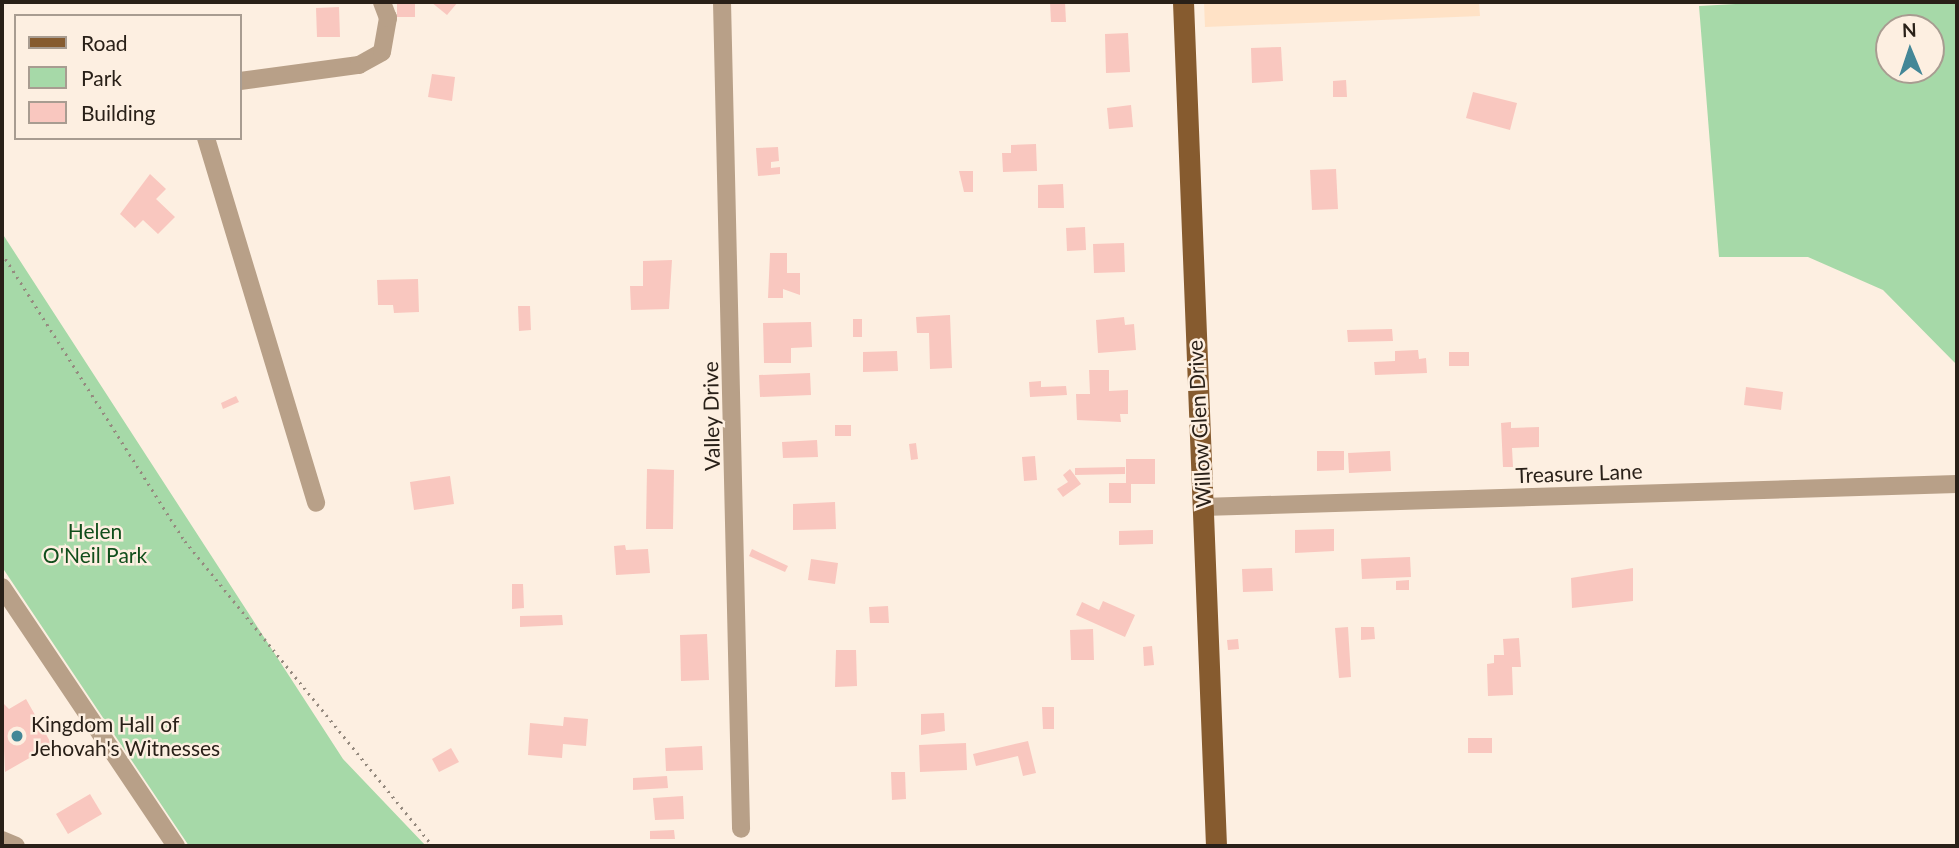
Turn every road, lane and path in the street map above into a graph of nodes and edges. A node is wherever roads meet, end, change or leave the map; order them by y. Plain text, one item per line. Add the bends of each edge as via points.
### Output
1 (382, 2) edge
2 (722, 2) edge
3 (1183, 2) edge
4 (242, 81) edge
5 (207, 140) edge
6 (2, 253) edge
7 (1957, 484) edge
8 (316, 503) dead end
9 (1202, 507) junction
10 (2, 587) edge
11 (741, 829) dead end
12 (2, 840) edge
13 (16, 846) edge
14 (176, 846) edge
15 (433, 846) edge
16 (1216, 846) edge

1 - 4 street via 388,18 382,52 359,65
2 - 11 street, Valley Drive
3 - 9 main road, Willow Glen Drive
5 - 8 street
6 - 15 path via 185,541
7 - 9 street, Treasure Lane
9 - 16 main road, Willow Glen Drive
10 - 14 street
12 - 13 street

